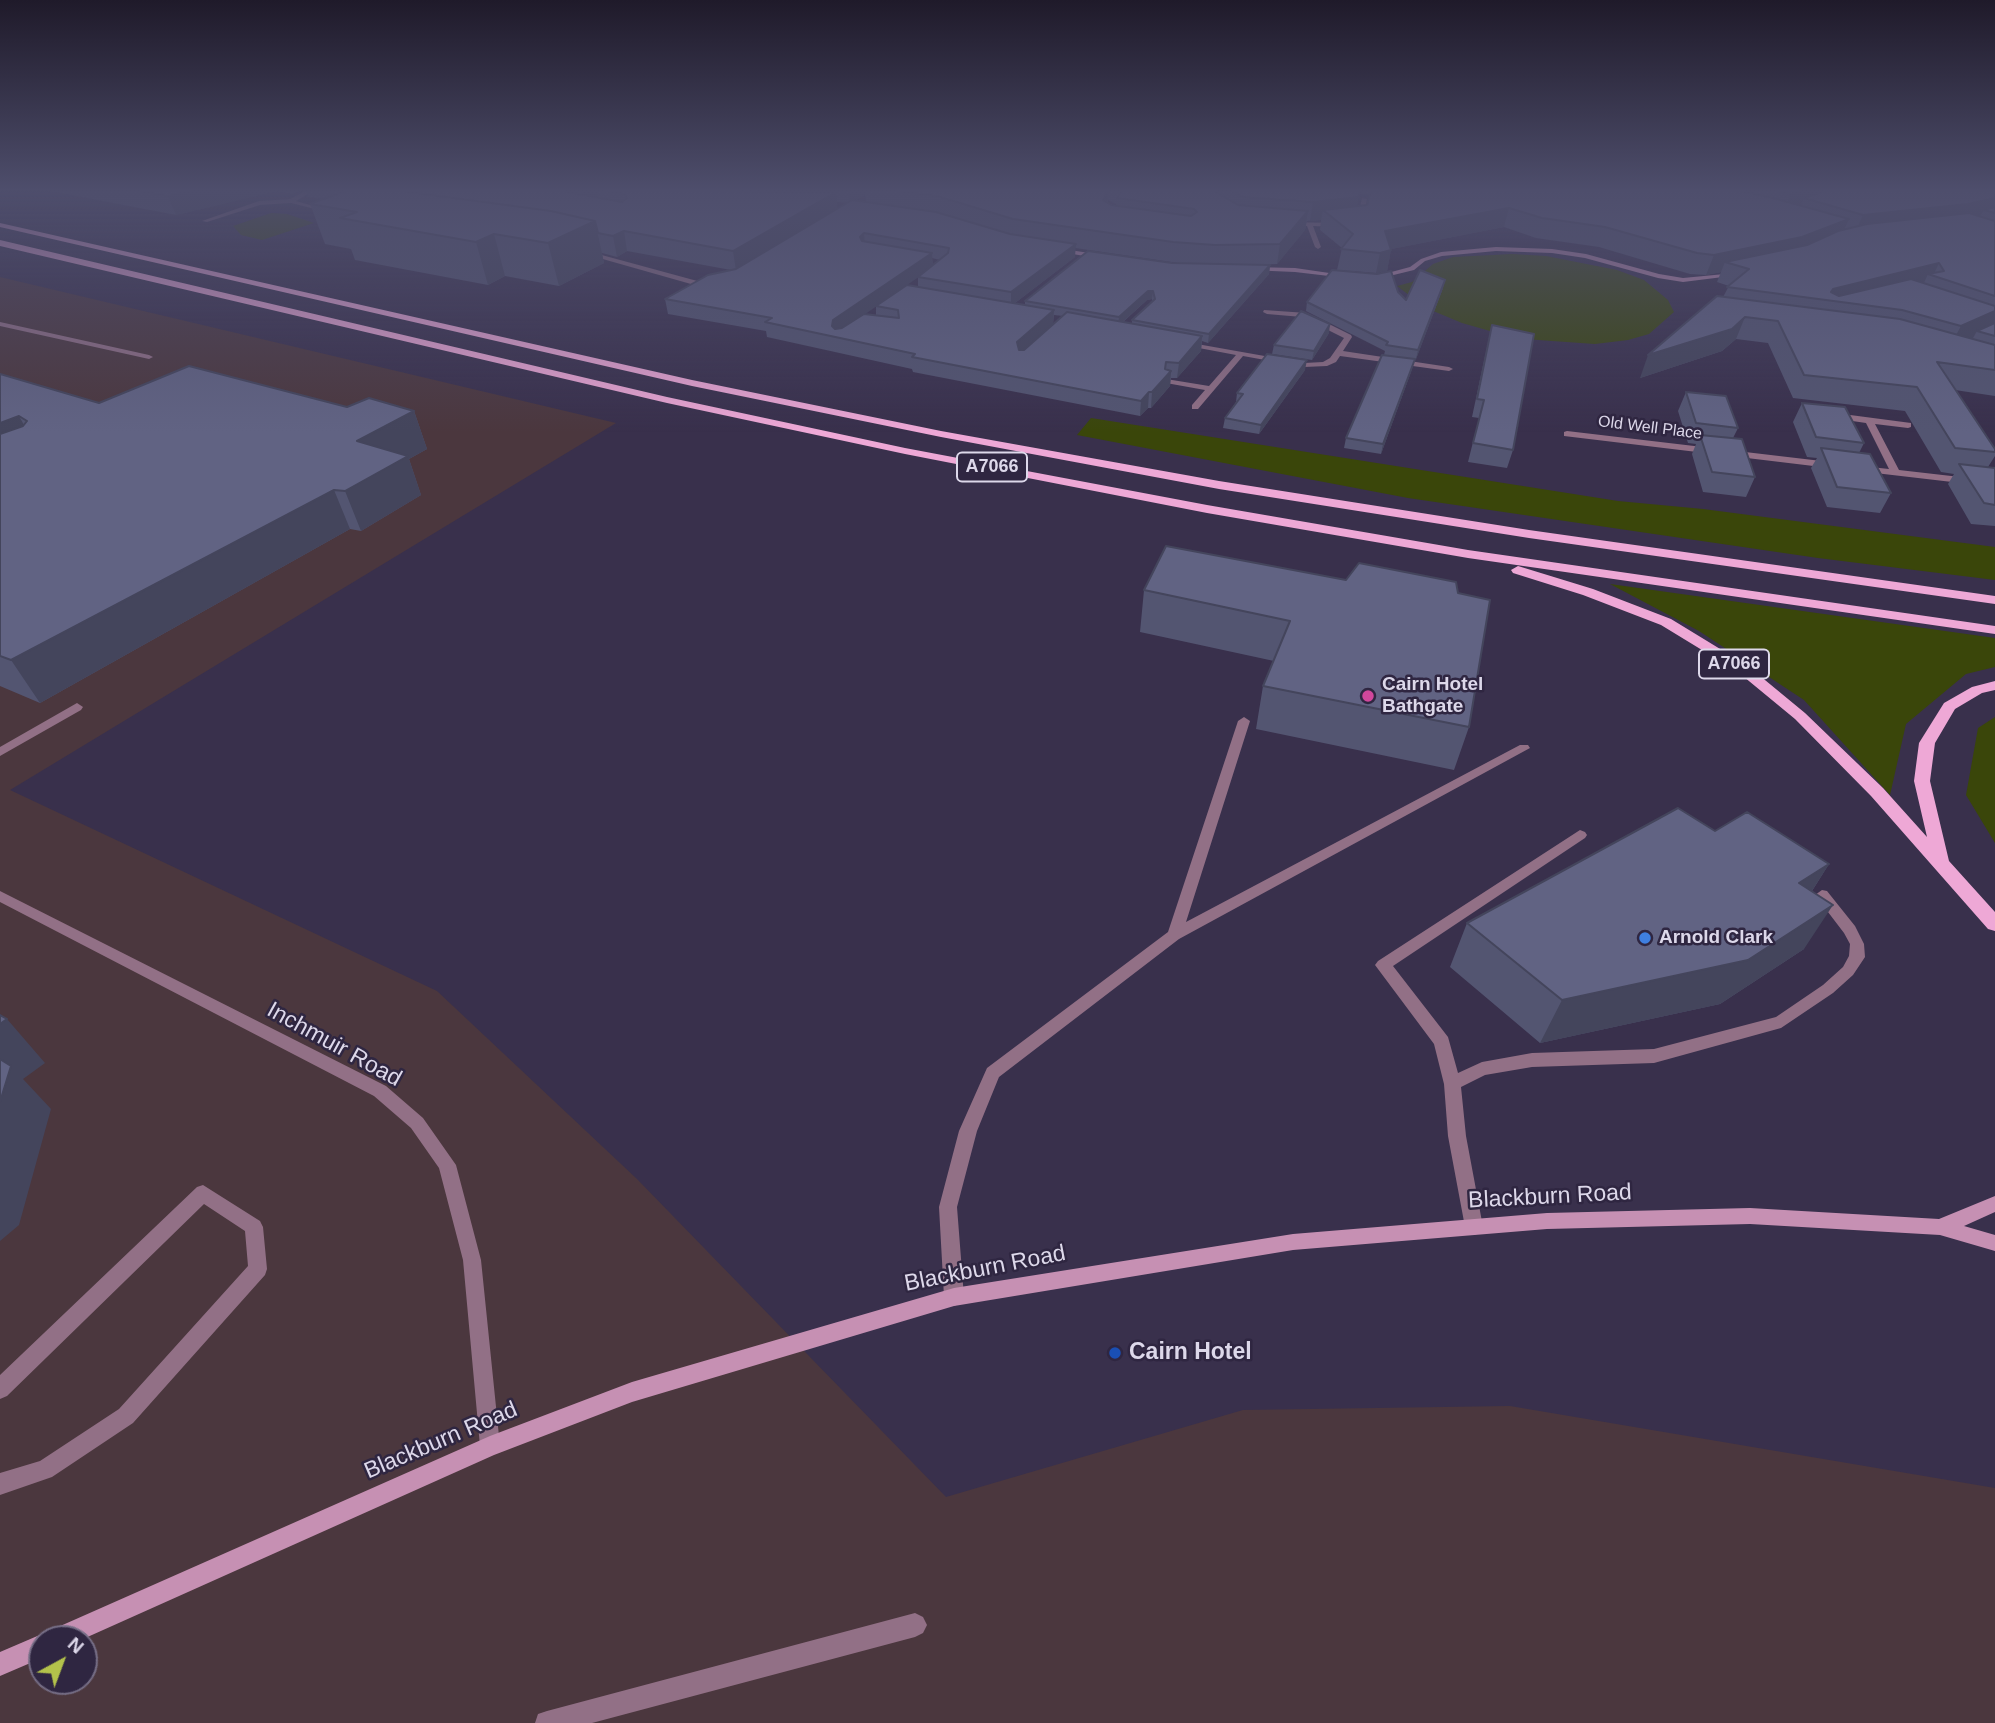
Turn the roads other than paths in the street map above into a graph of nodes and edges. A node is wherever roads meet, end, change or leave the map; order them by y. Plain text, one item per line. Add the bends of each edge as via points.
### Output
1 (121, 271) edge
2 (203, 271) edge
3 (654, 271) edge
4 (1301, 271) edge
5 (1400, 271) edge
6 (1642, 271) edge
7 (1747, 273) edge
8 (1355, 277) edge
9 (1365, 278) edge
10 (726, 283) edge
11 (1267, 312) dead end
12 (0, 324) edge
13 (1174, 342) edge
14 (1338, 352) junction
15 (1241, 354) junction
16 (149, 357) dead end
17 (1449, 369) dead end
18 (1169, 381) edge
19 (1211, 389) junction
20 (1195, 407) dead end
21 (1829, 416) edge
22 (1869, 421) junction
23 (1908, 425) dead end
24 (1567, 434) dead end
25 (1843, 467) edge
26 (1856, 468) edge
27 (1896, 473) junction
28 (1995, 484) edge
29 (1468, 554) junction
30 (1995, 600) edge
31 (1995, 630) edge
32 (1995, 685) edge
33 (77, 707) dead end
34 (1244, 722) dead end
35 (1524, 748) dead end
36 (0, 752) edge
37 (1580, 835) dead end
38 (1942, 864) junction
39 (1822, 895) edge
40 (5, 904) edge
41 (1995, 924) edge
42 (1174, 936) junction
43 (1452, 1084) junction
44 (1995, 1204) edge
45 (1474, 1227) junction
46 (1940, 1227) junction
47 (1995, 1243) edge
48 (954, 1297) junction
49 (0, 1389) edge
50 (490, 1446) junction
51 (0, 1484) edge
52 (88, 1625) edge
53 (915, 1625) dead end
54 (28, 1652) edge
55 (0, 1664) edge
56 (547, 1723) edge

1 - 29 main road, A7066 via 905,451
2 - 30 main road, A7066 via 679,380 1219,485
3 - 10 street via 701,284
4 - 8 main road
5 - 9 main road
6 - 7 main road via 1683,280
11 - 14 street via 1304,315 1348,337
12 - 16 street
13 - 15 street
14 - 15 street via 1324,364 1304,365
14 - 17 street
15 - 19 street
18 - 19 street
19 - 20 street
21 - 22 street
22 - 23 street
22 - 27 street
24 - 25 street, Old Well Place
26 - 27 street
27 - 28 street
29 - 31 main road, A7066
29 - 38 main road, A7066 via 1666,622 1743,669 1800,716
32 - 38 main road, A7066 via 1950,706 1927,744 1922,781
33 - 36 street
34 - 42 street
35 - 42 street
37 - 43 street via 1383,965 1442,1042
38 - 41 main road, A7066
39 - 43 street via 1850,930 1857,957 1828,989 1782,1022 1654,1056 1532,1060 1482,1069
40 - 50 street, Inchmuir Road via 380,1091 417,1123 447,1165 472,1260
42 - 48 street via 993,1073 968,1131 948,1207
43 - 45 street
44 - 46 main road, Blackburn Road
45 - 46 main road, Blackburn Road via 1750,1216
45 - 48 main road, Blackburn Road via 1293,1242
46 - 47 main road, Blackburn Road
48 - 50 main road, Blackburn Road via 632,1392
49 - 51 street via 203,1193 254,1227 258,1269 126,1416 45,1470
50 - 52 main road, Blackburn Road
53 - 56 street
54 - 55 main road

